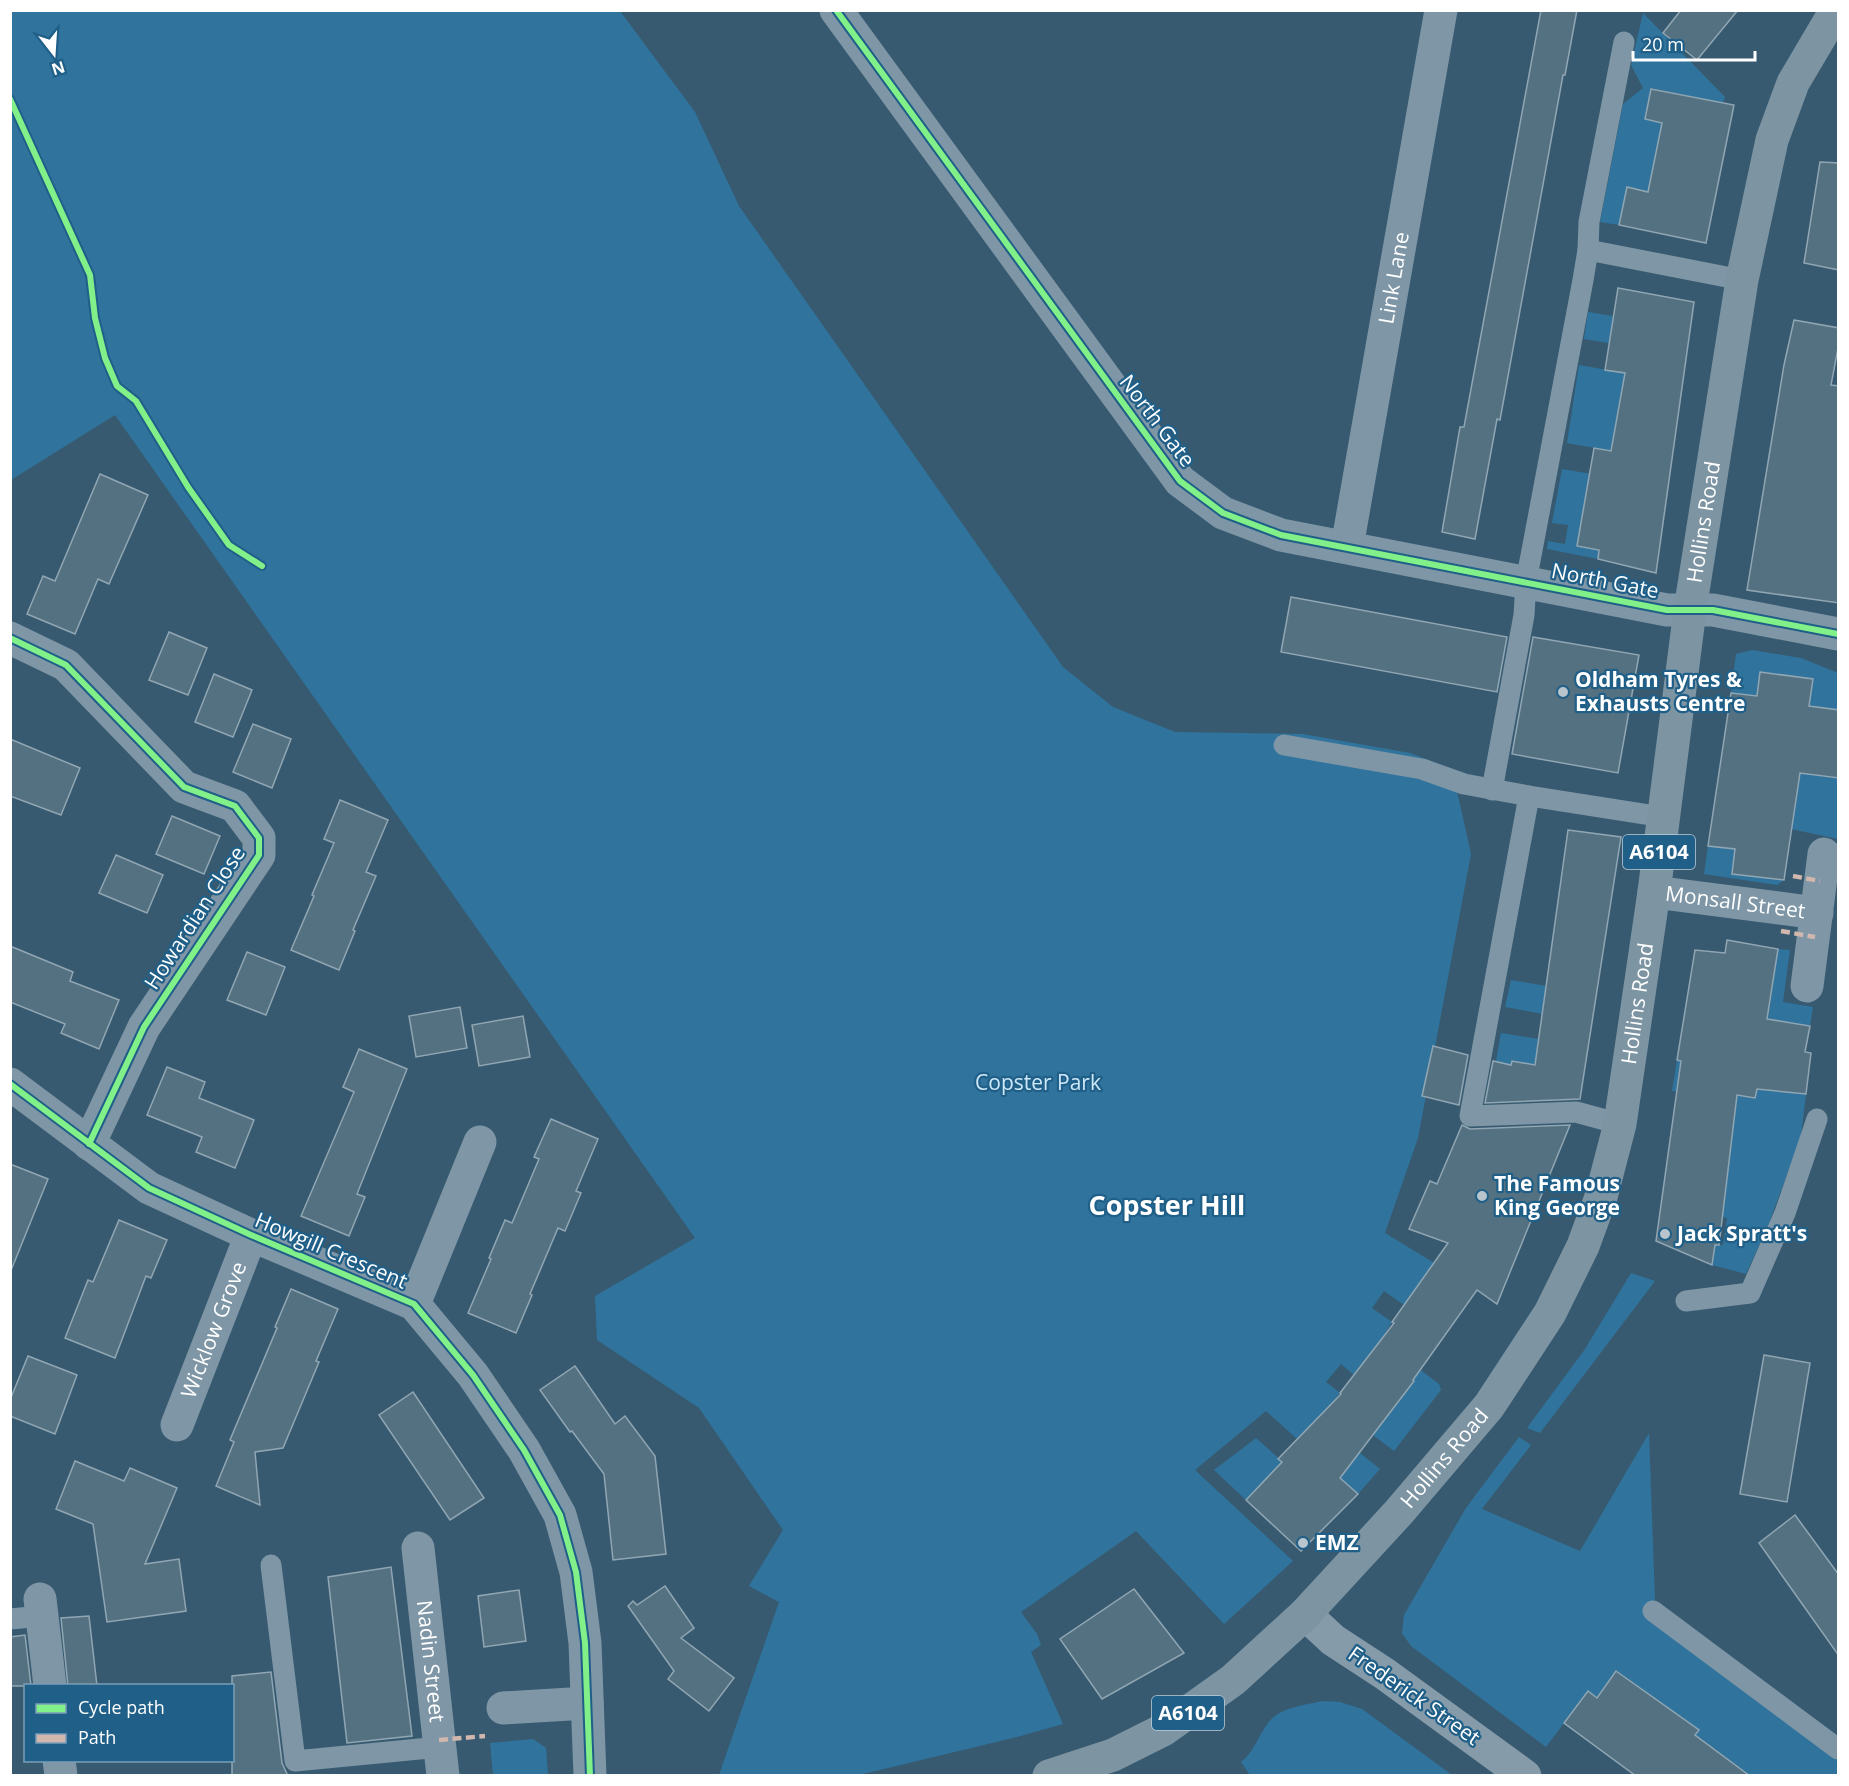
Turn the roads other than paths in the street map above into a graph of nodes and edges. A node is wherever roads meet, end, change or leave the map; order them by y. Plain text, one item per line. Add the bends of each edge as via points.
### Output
1 (836, 10) edge
2 (1441, 10) edge
3 (1837, 11) edge
4 (1624, 42) dead end
5 (1588, 250) junction
6 (1742, 280) junction
7 (1347, 547) junction
8 (1526, 582) junction
9 (1690, 610) junction
10 (1839, 634) edge
11 (10, 638) edge
12 (1284, 745) dead end
13 (1492, 790) junction
14 (1529, 796) junction
15 (1663, 818) junction
16 (1824, 854) dead end
17 (1654, 892) junction
18 (1828, 914) edge
19 (1808, 986) dead end
20 (10, 1084) edge
21 (1816, 1119) dead end
22 (1620, 1124) junction
23 (480, 1142) dead end
24 (89, 1144) junction
25 (251, 1235) junction
26 (1686, 1302) dead end
27 (414, 1304) junction
28 (177, 1425) dead end
29 (418, 1548) dead end
30 (271, 1565) dead end
31 (31, 1611) edge
32 (1653, 1611) dead end
33 (1305, 1614) junction
34 (49, 1684) edge
35 (587, 1703) junction
36 (503, 1708) dead end
37 (1839, 1749) edge
38 (442, 1761) edge
39 (590, 1776) edge
40 (1049, 1776) edge
41 (1525, 1776) edge

1 - 7 street, North Gate via 1180,481 1223,513 1281,535
2 - 7 street, Link Lane
3 - 6 main road, Hollins Road / A6104 via 1792,83 1772,140
4 - 5 lane via 1589,222
5 - 6 lane
5 - 8 lane
6 - 9 main road, Hollins Road / A6104
7 - 8 street, North Gate
8 - 9 street, North Gate via 1667,610
8 - 13 lane via 1524,615
9 - 10 street, North Gate via 1713,610
9 - 15 main road, Hollins Road / A6104
11 - 24 street, Howardian Close via 66,665 184,787 235,806 259,838 259,855 144,1027
12 - 13 lane via 1422,769
13 - 14 lane
14 - 15 lane
14 - 22 lane via 1470,1116 1576,1112
15 - 17 main road, Hollins Road / A6104
16 - 18 street, Monsall Street
17 - 18 street, Monsall Street
17 - 22 main road, Hollins Road / A6104
18 - 19 street, Monsall Street
20 - 24 street, Howgill Crescent
21 - 26 lane via 1785,1212 1750,1293
22 - 33 main road, Hollins Road / A6104 via 1601,1197 1583,1246 1550,1313 1501,1391 1399,1512
23 - 27 street
24 - 25 street, Howgill Crescent via 149,1188
25 - 27 street, Howgill Crescent
25 - 28 street, Wicklow Grove
27 - 35 street, Howgill Crescent via 473,1375 524,1450 560,1515 576,1572 585,1643
29 - 38 street, Nadin Street
30 - 38 lane via 294,1761
31 - 34 street
32 - 37 lane
33 - 40 main road, Hollins Road / A6104 via 1233,1680 1163,1730 1113,1755
33 - 41 main road, Frederick Street via 1333,1640
35 - 36 street
35 - 39 street, Howgill Crescent

